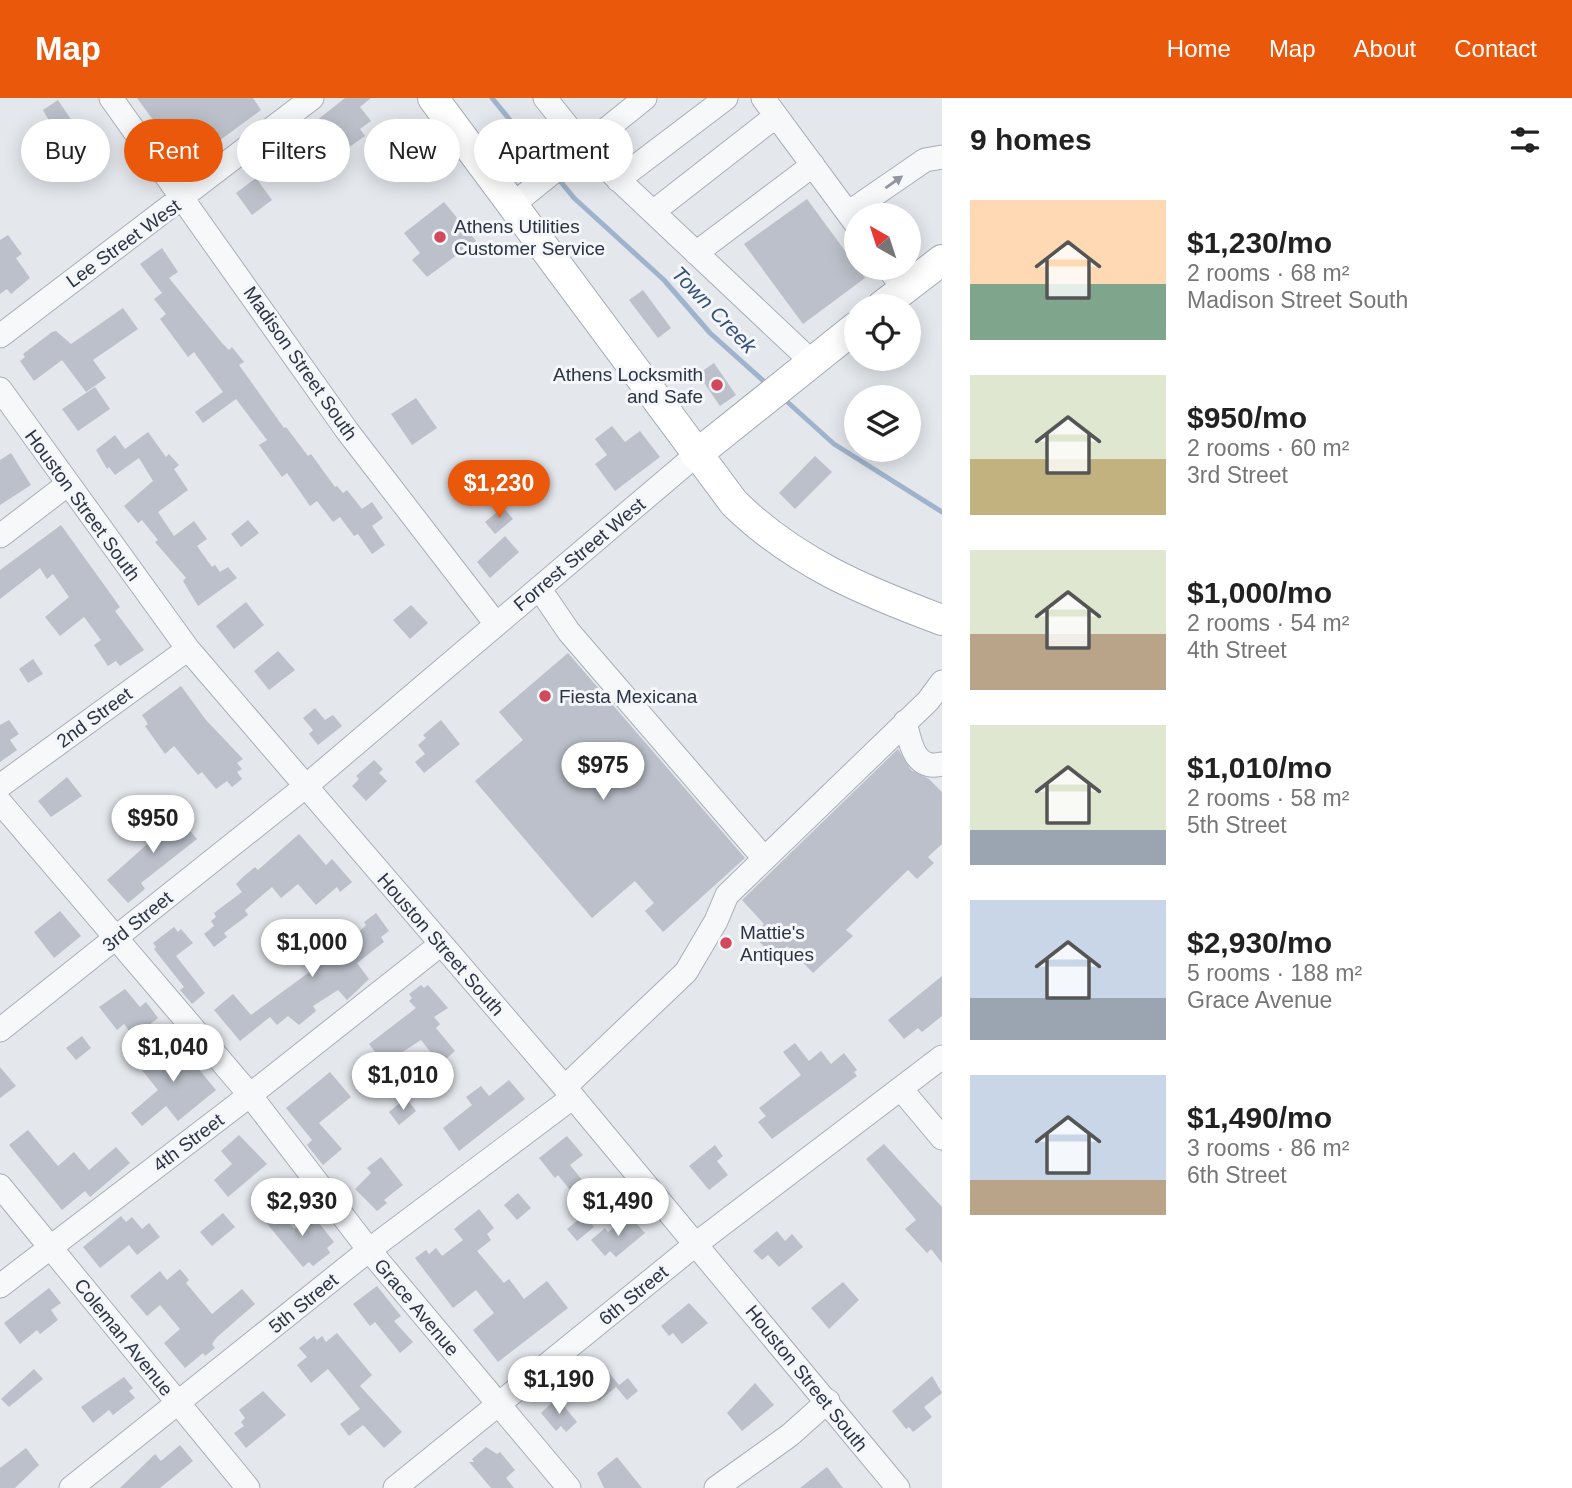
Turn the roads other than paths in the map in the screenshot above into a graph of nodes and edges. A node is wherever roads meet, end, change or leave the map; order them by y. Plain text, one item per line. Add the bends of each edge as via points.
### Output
1 (111, 98) edge
2 (312, 98) edge
3 (433, 98) edge
4 (545, 98) edge
5 (645, 98) edge
6 (726, 98) edge
7 (769, 103) edge
8 (562, 119) edge
9 (619, 119) edge
10 (942, 157) edge
11 (813, 165) junction
12 (633, 169) edge
13 (540, 182) edge
14 (620, 182) edge
15 (184, 198) junction
16 (872, 203) edge
17 (511, 206) junction
18 (844, 208) edge
19 (653, 212) junction
20 (696, 253) junction
21 (942, 260) edge
22 (891, 288) edge
23 (0, 336) edge
24 (844, 337) edge
25 (802, 370) junction
26 (0, 389) edge
27 (696, 455) junction
28 (68, 484) junction
29 (0, 536) edge
30 (539, 588) junction
31 (942, 620) edge
32 (496, 624) junction
33 (188, 649) junction
34 (942, 682) edge
35 (905, 722) junction
36 (942, 764) edge
37 (0, 786) edge
38 (306, 786) junction
39 (0, 802) edge
40 (763, 857) junction
41 (115, 939) junction
42 (441, 944) junction
43 (0, 1030) edge
44 (942, 1057) edge
45 (901, 1089) junction
46 (569, 1092) junction
47 (250, 1095) junction
48 (942, 1138) edge
49 (0, 1186) edge
50 (696, 1244) junction
51 (50, 1247) junction
52 (369, 1250) junction
53 (0, 1286) edge
54 (828, 1401) junction
55 (177, 1403) junction
56 (499, 1405) junction
57 (71, 1488) edge
58 (248, 1488) edge
59 (395, 1488) edge
60 (569, 1488) edge
61 (716, 1488) edge
62 (898, 1488) edge

1 - 15 street, Madison Street South
2 - 15 street, Lee Street West
3 - 17 main road
4 - 8 street
5 - 9 street
6 - 12 street
7 - 11 street
7 - 19 street
16 -> 10 street via 925,160
11 - 18 street
11 - 20 street
13 - 17 street
14 - 19 street
15 - 23 street, Lee Street West
15 - 32 street, Madison Street South via 348,432
17 - 27 main road
19 - 20 street
20 - 25 street
21 - 22 main road
24 - 25 main road, Forrest Street West
25 - 27 main road, Forrest Street West
26 - 28 street, Houston Street South
27 - 30 street, Forrest Street West
27 - 31 main road via 734,503 782,545 836,578
28 - 29 street
28 - 33 street, Houston Street South
30 - 32 street, Forrest Street West
30 - 40 street via 569,632
32 - 38 street, Forrest Street West
33 - 37 street, 2nd Street
33 - 38 street, Houston Street South
34 - 35 street, 5th Street
35 - 36 street via 916,757 925,764
35 - 40 street, 5th Street
38 - 41 street, 3rd Street
38 - 42 street, Houston Street South
39 - 41 street, Grace Avenue
40 - 46 street, 5th Street via 727,895 686,972
41 - 43 street, 3rd Street
41 - 47 street, Grace Avenue
42 - 46 street, Houston Street South
42 - 47 street, 4th Street
44 - 45 street, 6th Street
45 - 48 street
45 - 50 street, 6th Street
46 - 50 street, Houston Street South
46 - 52 street, 5th Street
47 - 51 street, 4th Street
47 - 52 street, Grace Avenue
49 - 51 street, Coleman Avenue
50 - 54 street, Houston Street South
50 - 56 street, 6th Street
51 - 53 street, 4th Street
51 - 55 street, Coleman Avenue
52 - 55 street, 5th Street
52 - 56 street, Grace Avenue
54 - 61 street via 790,1435
54 - 62 street, Houston Street South
55 - 57 street, 5th Street
55 - 58 street, Coleman Avenue
56 - 59 street, 6th Street
56 - 60 street, Grace Avenue

